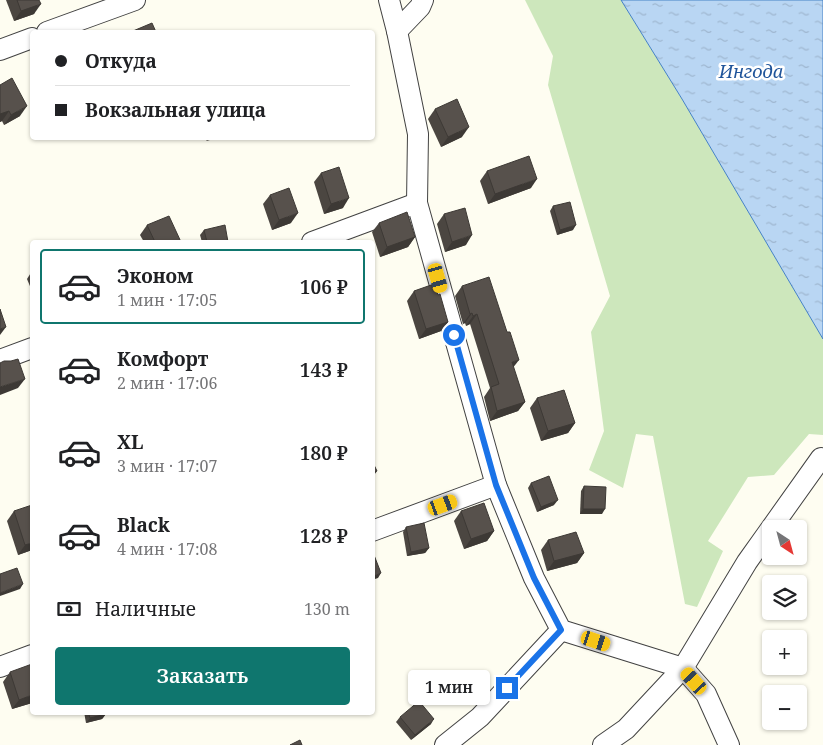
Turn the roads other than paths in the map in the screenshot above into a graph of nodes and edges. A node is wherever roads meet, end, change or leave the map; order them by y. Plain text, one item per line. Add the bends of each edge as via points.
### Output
1 (135, 0) edge
2 (389, 0) edge
3 (423, 0) edge
4 (52, 30) edge
5 (397, 31) junction
6 (30, 39) edge
7 (0, 50) edge
8 (417, 203) junction
9 (317, 240) edge
10 (30, 349) edge
11 (0, 360) edge
12 (820, 458) dead end
13 (496, 485) junction
14 (375, 530) edge
15 (561, 630) junction
16 (30, 656) edge
17 (0, 667) edge
18 (682, 668) junction
19 (445, 745) edge
20 (603, 745) edge
21 (729, 745) edge

1 - 4 street
2 - 5 street
3 - 5 street
5 - 8 street via 418,134
6 - 7 street
8 - 9 street
8 - 13 street
10 - 11 street
12 - 18 street via 746,562
13 - 14 street
13 - 15 street via 534,578
15 - 18 street
15 - 19 street via 480,717
16 - 17 street
18 - 20 street via 626,729
18 - 21 street via 706,694

